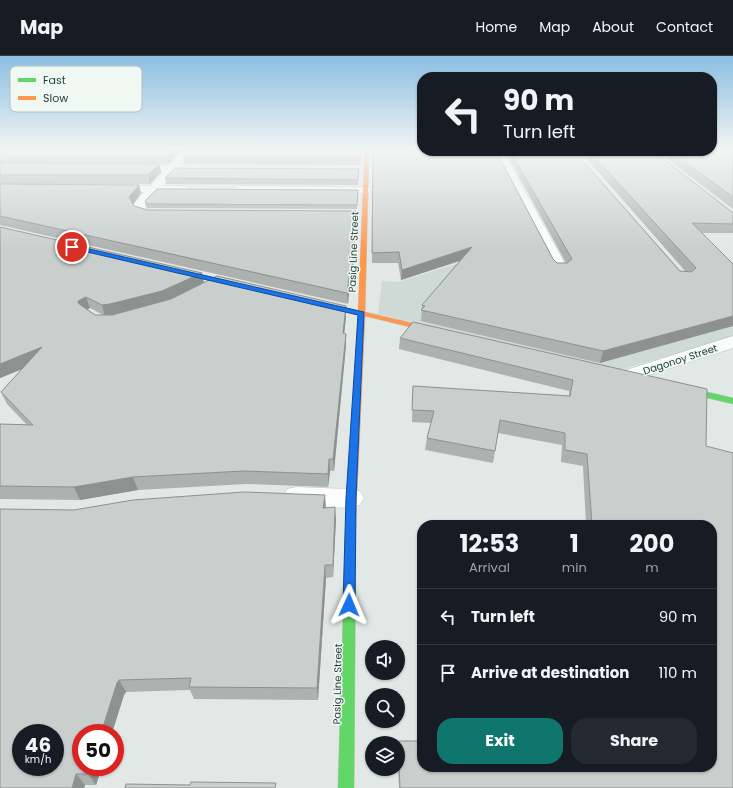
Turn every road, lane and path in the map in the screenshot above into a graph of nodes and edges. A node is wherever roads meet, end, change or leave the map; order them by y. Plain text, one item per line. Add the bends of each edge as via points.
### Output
1 (159, 183) edge
2 (364, 183) edge
3 (515, 183) edge
4 (100, 189) edge
5 (154, 189) junction
6 (201, 189) edge
7 (224, 189) edge
8 (366, 190) junction
9 (182, 214) edge
10 (350, 215) edge
11 (366, 216) junction
12 (165, 268) edge
13 (560, 269) edge
14 (250, 288) edge
15 (310, 301) edge
16 (362, 313) junction
17 (445, 333) edge
18 (733, 342) edge
19 (630, 376) edge
20 (665, 385) edge
21 (733, 401) edge
22 (276, 496) edge
23 (351, 498) junction
24 (346, 788) edge

1 - 5 street
2 - 8 main road, Pasig Line Street
3 - 13 street
4 - 5 street
5 - 6 street
5 - 9 street via 139,205 141,210 150,214
7 - 8 street
8 - 11 main road, Pasig Line Street
10 - 11 street
11 - 16 main road, Pasig Line Street
12 - 14 main road
15 - 16 main road
16 - 17 main road
16 - 23 main road, Pasig Line Street
18 - 19 street, Dagonoy Street
20 - 21 main road
22 - 23 street
23 - 24 main road, Pasig Line Street

